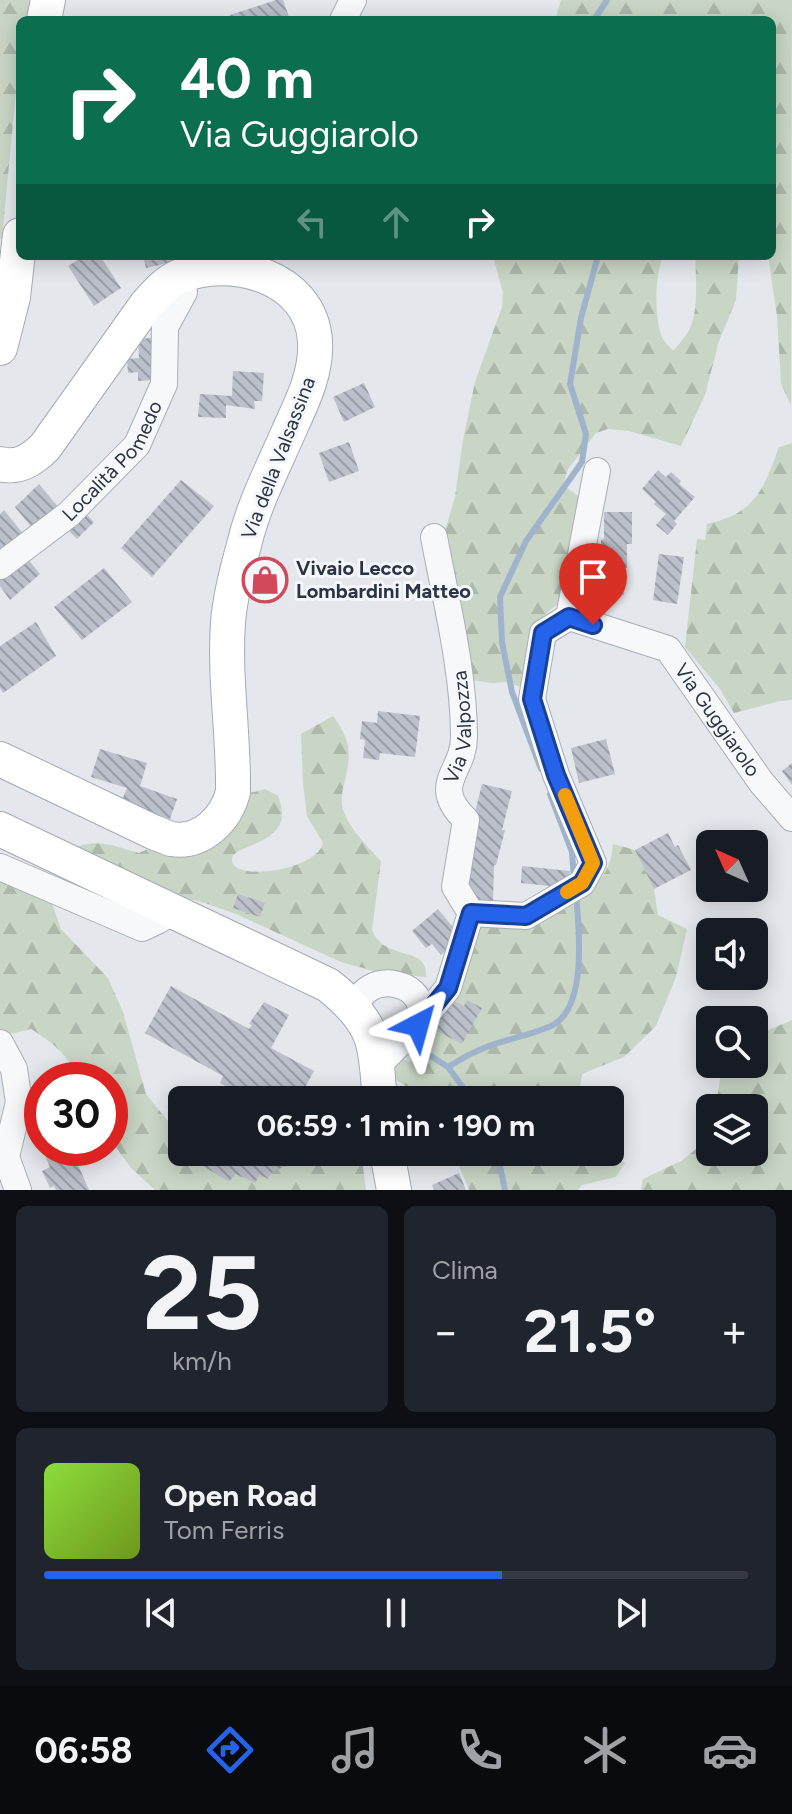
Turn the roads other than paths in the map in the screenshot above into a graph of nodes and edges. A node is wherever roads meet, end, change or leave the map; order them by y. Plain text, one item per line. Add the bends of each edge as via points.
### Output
1 (17, 260) edge
2 (231, 262) edge
3 (177, 278) junction
4 (0, 348) edge
5 (0, 464) edge
6 (597, 471) dead end
7 (434, 537) dead end
8 (0, 566) edge
9 (569, 617) junction
10 (0, 759) edge
11 (792, 818) edge
12 (0, 829) edge
13 (0, 867) edge
14 (173, 911) junction
15 (471, 913) junction
16 (355, 1012) junction
17 (418, 1025) junction
18 (0, 1043) edge
19 (378, 1084) edge
20 (3, 1155) edge
21 (390, 1166) edge
22 (18, 1190) edge
23 (394, 1190) edge

1 - 4 main road
2 - 3 main road, Via della Valsassina
2 - 10 main road, Via della Valsassina via 292,294 305,309 315,338 308,387 250,521 230,607 233,778 226,811 201,835 173,839
3 - 5 main road, Via della Valsassina via 146,305 45,447 23,463
3 - 8 street, Località Pomedo via 184,292 165,327 164,384 137,445 69,514
6 - 9 street
7 - 15 street, Via Valpozza via 464,700 464,742 448,788 454,808 466,820 455,887
9 - 11 street, Via Guggiarolo via 668,649
9 - 15 street via 543,633 532,699 556,775 593,863 582,883 526,916
12 - 14 main road
13 - 14 street via 142,928
14 - 16 main road via 316,978
15 - 17 street via 448,988
16 - 17 street via 369,988 398,984 420,1003
16 - 19 main road via 373,1041
17 - 19 street
18 - 20 street via 14,1069 19,1102
20 - 22 street
21 - 23 main road

